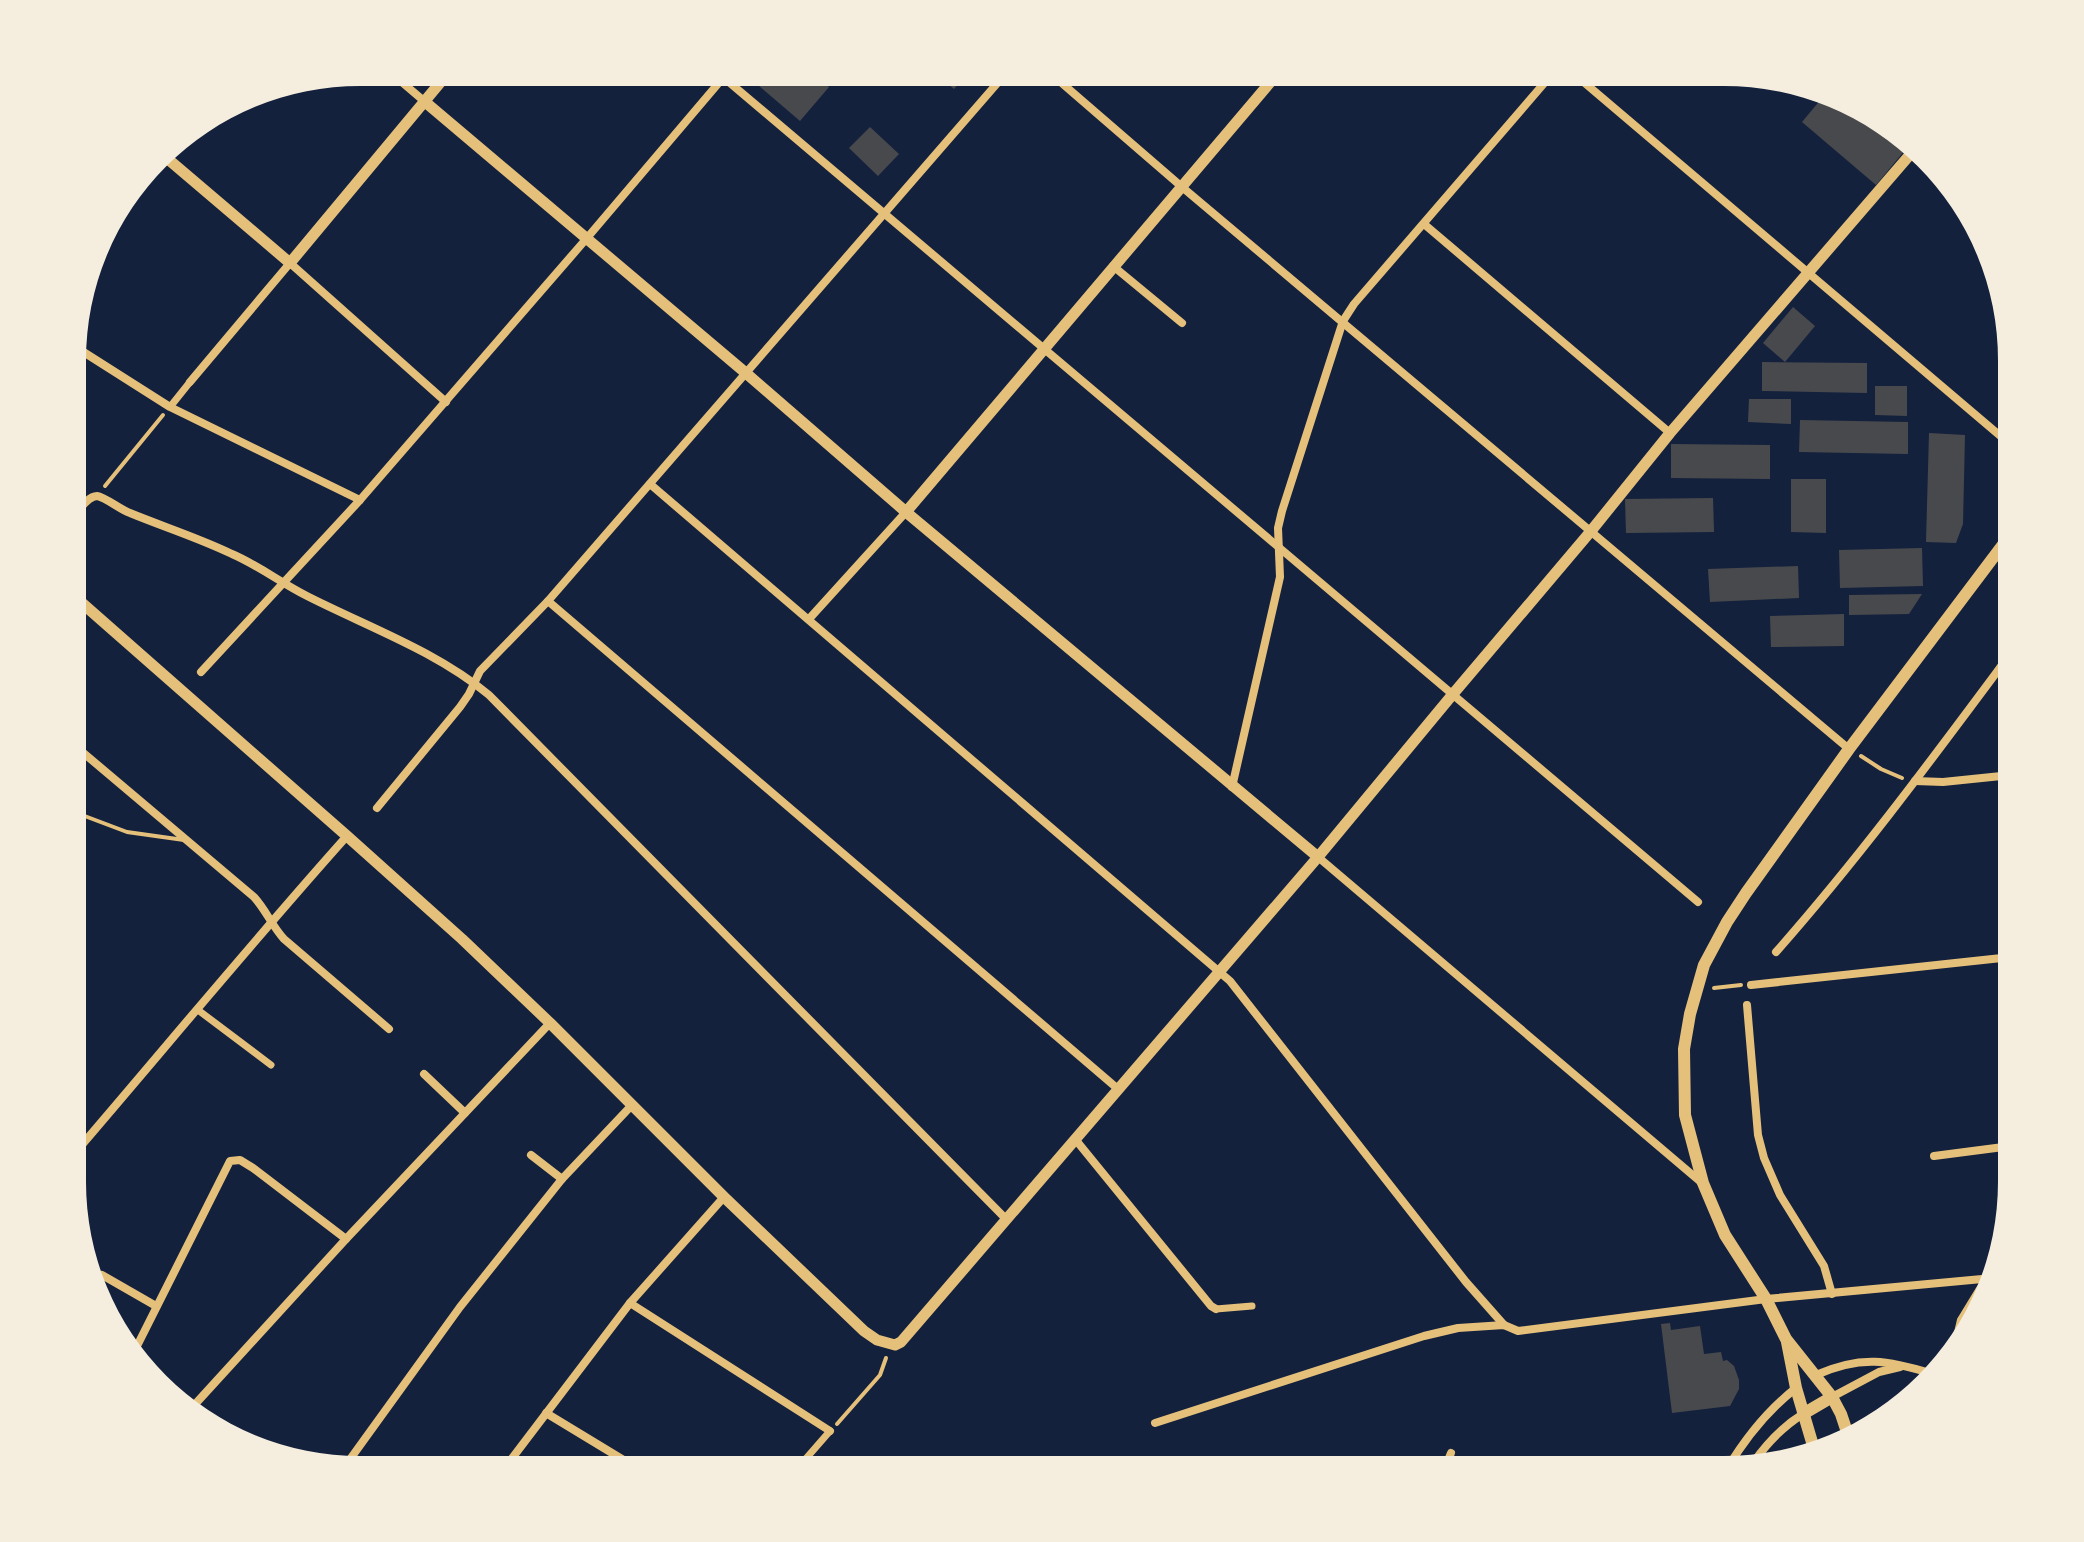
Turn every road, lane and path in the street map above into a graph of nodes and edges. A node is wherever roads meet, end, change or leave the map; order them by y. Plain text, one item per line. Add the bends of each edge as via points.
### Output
1 (406, 86) edge
2 (437, 86) edge
3 (713, 86) edge
4 (737, 86) edge
5 (994, 86) edge
6 (1066, 87) edge
7 (1267, 87) edge
8 (1541, 87) edge
9 (1589, 87) edge
10 (424, 101) junction
11 (1908, 157) edge
12 (171, 162) edge
13 (1182, 187) junction
14 (884, 213) junction
15 (1424, 224) junction
16 (587, 238) junction
17 (290, 263) junction
18 (1113, 266) junction
19 (1807, 272) junction
20 (1343, 321) junction
21 (1182, 323) dead end
22 (1045, 350) junction
23 (86, 354) edge
24 (747, 374) junction
25 (190, 382) joint
26 (446, 402) junction
27 (170, 407) junction
28 (1670, 433) junction
29 (1997, 433) edge
30 (650, 484) junction
31 (96, 496) junction
32 (360, 500) junction
33 (86, 502) edge
34 (906, 512) junction
35 (1591, 531) junction
36 (1278, 546) junction
37 (1997, 553) edge
38 (282, 582) junction
39 (548, 601) junction
40 (86, 607) edge
41 (809, 619) junction
42 (201, 672) dead end
43 (1997, 672) edge
44 (474, 683) junction
45 (1453, 694) junction
46 (1849, 749) junction
47 (86, 756) edge
48 (1997, 776) edge
49 (1915, 781) junction
50 (1232, 787) junction
51 (377, 808) dead end
52 (87, 817) edge
53 (347, 836) junction
54 (186, 840) junction
55 (1318, 857) junction
56 (1698, 902) dead end
57 (270, 921) junction
58 (1776, 952) dead end
59 (1997, 959) edge
60 (1219, 972) junction
61 (1751, 985) joint
62 (1695, 989) junction
63 (1747, 1005) dead end
64 (198, 1010) junction
65 (550, 1023) junction
66 (389, 1029) dead end
67 (271, 1065) dead end
68 (424, 1074) dead end
69 (1118, 1089) junction
70 (632, 1105) junction
71 (465, 1113) junction
72 (87, 1139) edge
73 (1075, 1139) junction
74 (1997, 1148) edge
75 (531, 1155) dead end
76 (1934, 1156) dead end
77 (562, 1179) junction
78 (1703, 1183) junction
79 (724, 1197) junction
80 (1006, 1219) junction
81 (346, 1239) junction
82 (103, 1276) edge
83 (1979, 1280) edge
84 (1832, 1294) junction
85 (1766, 1299) junction
86 (630, 1303) junction
87 (156, 1306) junction
88 (1252, 1306) dead end
89 (1216, 1309) joint
90 (1504, 1325) junction
91 (1786, 1339) junction
92 (139, 1343) edge
93 (887, 1344) junction
94 (1905, 1366) junction
95 (1922, 1371) edge
96 (1816, 1375) junction
97 (1796, 1388) junction
98 (1832, 1397) junction
99 (197, 1402) edge
100 (546, 1413) junction
101 (1803, 1414) junction
102 (1155, 1423) dead end
103 (1846, 1428) edge
104 (830, 1431) junction
105 (1812, 1441) edge
106 (1451, 1453) dead end
107 (1760, 1454) edge
108 (353, 1455) edge
109 (514, 1455) edge
110 (616, 1455) edge
111 (809, 1455) edge
112 (1735, 1455) edge
113 (1450, 1456) edge

1 - 10 street
2 - 10 street
3 - 16 street
4 - 14 street
5 - 14 street
6 - 13 street
7 - 13 street
8 - 15 street
9 - 19 street
10 - 16 street
10 - 17 street
11 - 19 street
12 - 17 street
13 - 18 street
13 - 20 street
14 - 22 street
14 - 24 street
15 - 20 street
15 - 28 street
16 - 24 street
16 - 26 street
17 - 25 street
17 - 26 street
18 - 21 street
18 - 22 street
19 - 28 street
19 - 29 street
20 - 35 street
20 - 36 street via 1282,511
22 - 34 street
22 - 36 street
23 - 27 street
24 - 30 street
24 - 34 street
25 - 27 street
26 - 32 street
27 - 31 path
27 - 32 street
28 - 35 street
30 - 39 street
30 - 41 street
31 - 33 street
31 - 38 street via 231,553
32 - 38 street
34 - 41 street
34 - 50 street
35 - 45 street
35 - 46 street
36 - 45 street
36 - 50 street via 1280,577
37 - 46 main road
38 - 42 street
38 - 44 street
39 - 44 street
39 - 69 street
40 - 53 street
41 - 60 street
43 - 49 street
44 - 51 street
44 - 80 street
45 - 55 street
45 - 56 street
46 - 49 path via 1896,777
46 - 62 main road via 1727,922
47 - 54 street
48 - 49 street
49 - 58 street
50 - 55 street
52 - 54 lane via 127,832
53 - 57 street
53 - 65 street
54 - 57 street via 254,897
55 - 60 street
55 - 78 street
57 - 64 street
57 - 66 street
59 - 61 street
60 - 69 street
60 - 90 street
61 - 62 path
62 - 78 main road via 1684,1049 1685,1115
63 - 84 street via 1764,1158 1824,1266
64 - 67 street
64 - 72 street
65 - 70 street
65 - 71 street
68 - 71 street
69 - 73 street
70 - 77 street
70 - 79 street
71 - 81 street
73 - 80 street
73 - 89 street
74 - 76 street
75 - 77 street
77 - 108 street via 460,1307
78 - 85 main road via 1725,1235
79 - 86 street
79 - 93 street via 864,1331
80 - 93 street via 901,1342
81 - 87 street via 235,1159 224,1170
81 - 99 street
82 - 87 street
83 - 84 street
84 - 85 street
85 - 90 street via 1518,1331
85 - 91 main road
86 - 100 street
86 - 104 street
87 - 92 street
88 - 89 street
90 - 102 street via 1424,1336
91 - 96 main road
91 - 97 main road
93 - 104 path via 880,1375
94 - 95 street
94 - 96 street via 1870,1360
94 - 98 street via 1879,1372
96 - 97 main road
96 - 98 main road
97 - 101 main road
97 - 112 street via 1758,1423
98 - 101 main road
98 - 103 main road
100 - 109 street
100 - 110 street
101 - 105 main road
101 - 107 street
104 - 111 street
106 - 113 street

